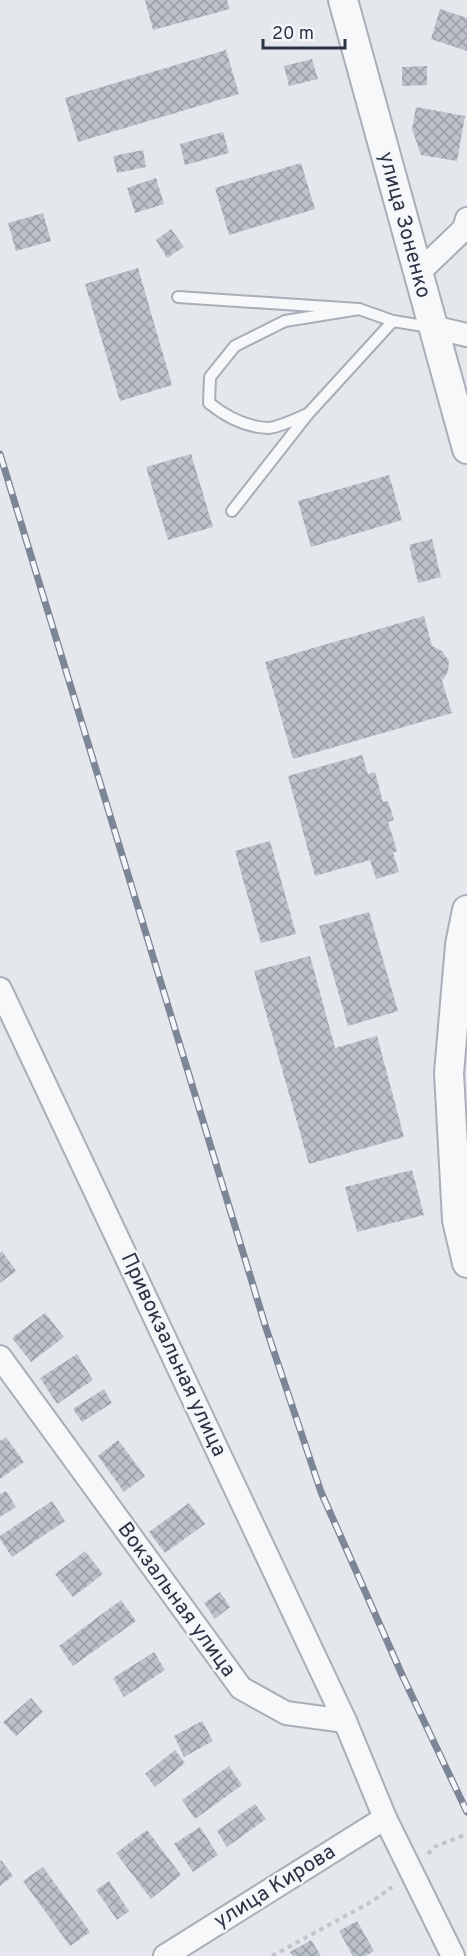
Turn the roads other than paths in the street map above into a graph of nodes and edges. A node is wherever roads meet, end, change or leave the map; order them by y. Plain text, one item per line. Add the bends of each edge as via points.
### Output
1 (343, 0) edge
2 (467, 219) edge
3 (417, 274) junction
4 (178, 297) dead end
5 (359, 309) junction
6 (393, 321) junction
7 (432, 327) junction
8 (467, 335) edge
9 (308, 414) junction
10 (467, 449) edge
11 (232, 511) dead end
12 (467, 910) edge
13 (0, 989) edge
14 (467, 1263) edge
15 (0, 1358) edge
16 (345, 1721) junction
17 (385, 1818) junction
18 (165, 1956) edge
19 (453, 1956) edge

1 - 3 street, улица Зоненко
2 - 3 street via 464,229
3 - 7 street, улица Зоненко
4 - 5 lane
5 - 6 lane
5 - 9 lane via 285,321 235,346 210,376 209,403 224,416 270,428
6 - 7 lane
6 - 9 lane
7 - 8 street
7 - 10 street, улица Зоненко
9 - 11 lane
12 - 14 street via 460,945 449,1073 457,1220
13 - 16 street, Привокзальная улица
15 - 16 street, Вокзальная улица via 241,1688 286,1713
16 - 17 street
17 - 18 street, улица Кирова
17 - 19 street

